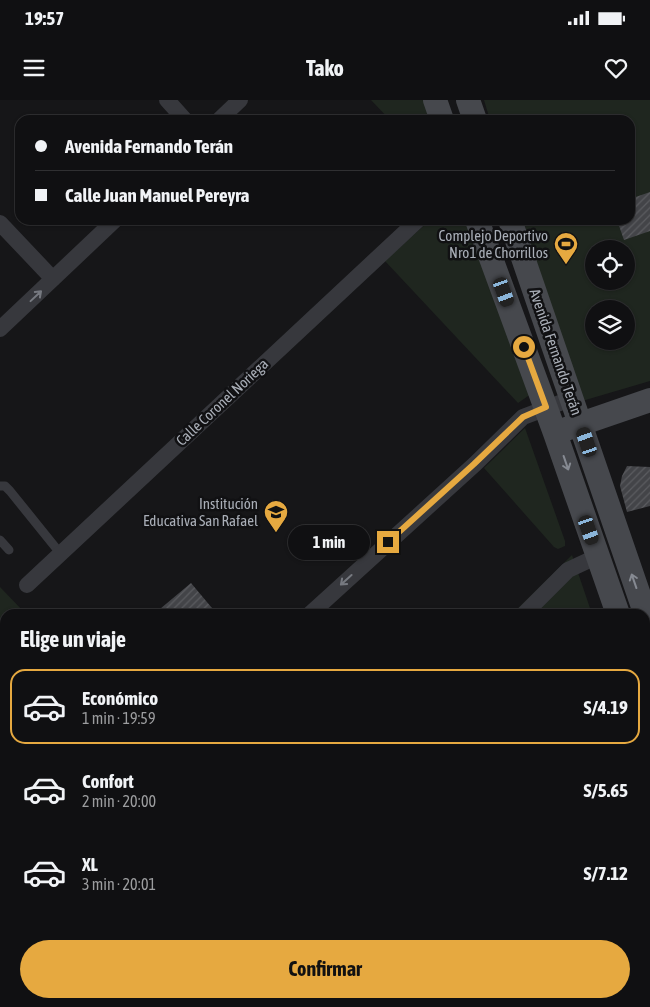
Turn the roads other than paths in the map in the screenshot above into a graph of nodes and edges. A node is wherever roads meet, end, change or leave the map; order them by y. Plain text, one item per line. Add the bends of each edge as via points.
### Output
1 (167, 100) edge
2 (240, 100) edge
3 (435, 100) edge
4 (468, 100) edge
5 (181, 115) edge
6 (224, 115) edge
7 (440, 115) edge
8 (473, 115) edge
9 (0, 223) edge
10 (110, 225) edge
11 (413, 225) edge
12 (479, 225) edge
13 (512, 225) edge
14 (54, 279) junction
15 (0, 329) edge
16 (572, 398) junction
17 (650, 400) edge
18 (546, 407) junction
19 (581, 424) junction
20 (555, 433) junction
21 (0, 486) edge
22 (0, 540) edge
23 (9, 550) dead end
24 (60, 553) junction
25 (598, 556) junction
26 (27, 585) dead end
27 (319, 609) edge
28 (529, 609) edge
29 (616, 609) edge
30 (644, 609) edge

1 - 5 street
2 - 6 street
3 - 7 main road
4 - 8 main road
9 - 14 street
10 - 14 street
11 - 24 street, Calle Coronel Noriega
12 - 18 main road, Avenida Fernando Terán
13 - 16 main road, Avenida Fernando Terán
15 -> 14 street
16 - 18 street
16 - 19 main road, Avenida Fernando Terán
17 - 19 main road
18 - 20 main road, Avenida Fernando Terán
18 -> 27 street via 523,417
19 - 20 main road
30 -> 19 main road, Avenida Fernando Terán
20 -> 25 main road, Avenida Fernando Terán
21 - 24 lane via 10,491
22 - 23 lane
24 - 26 street, Calle Coronel Noriega
25 - 28 street via 568,570
25 - 29 main road, Avenida Fernando Terán

